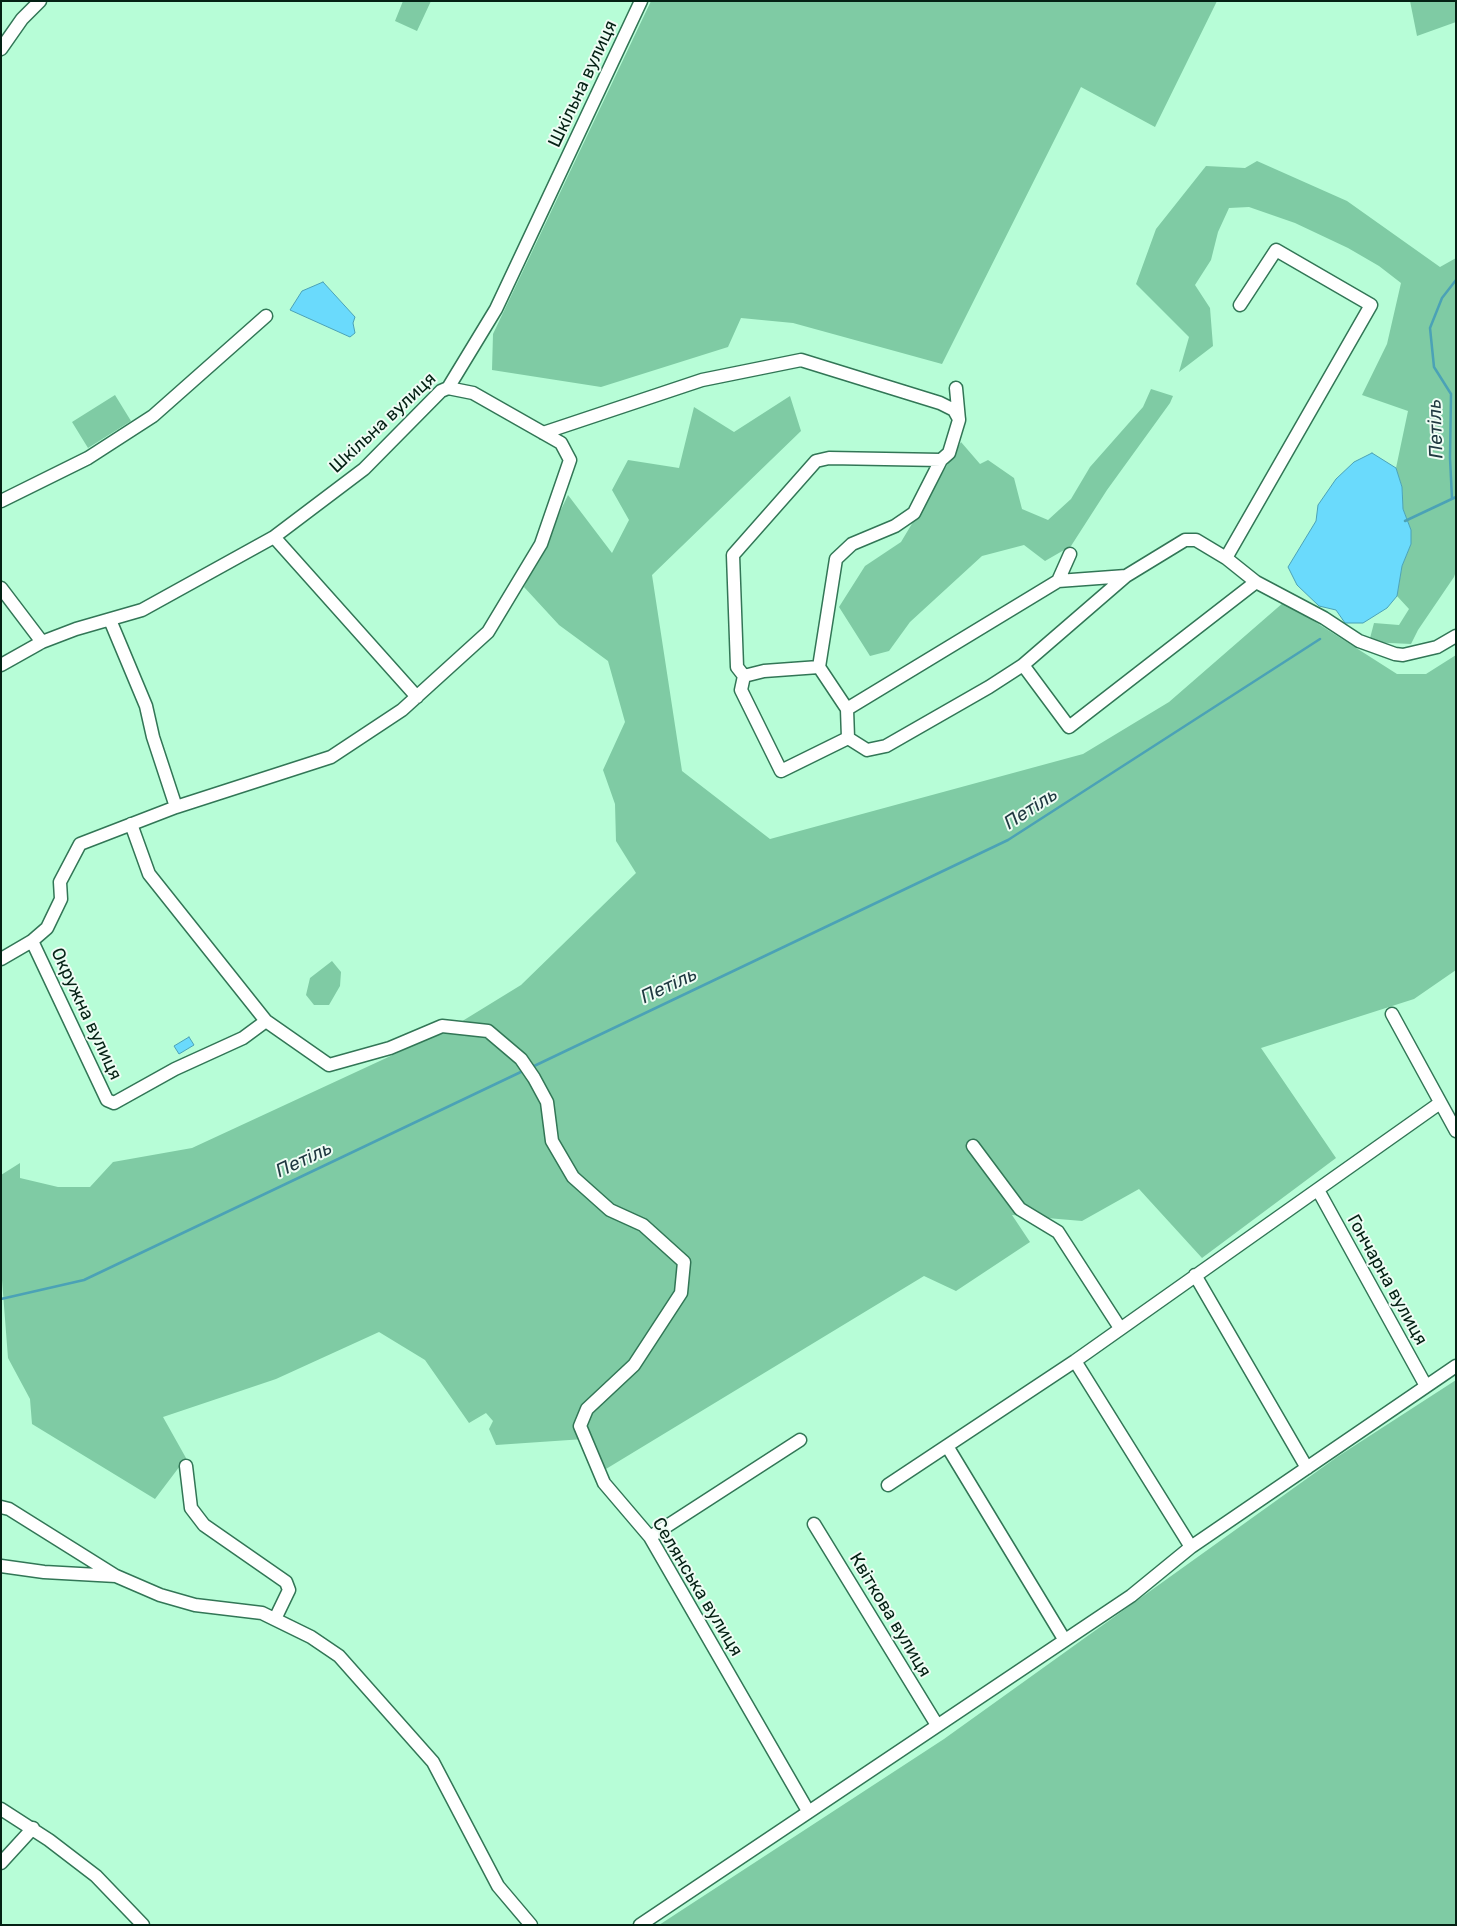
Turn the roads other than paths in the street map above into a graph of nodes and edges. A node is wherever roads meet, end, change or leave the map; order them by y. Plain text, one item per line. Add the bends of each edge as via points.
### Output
1 (40, 1) edge
2 (641, 1) edge
3 (1, 48) edge
4 (1240, 305) dead end
5 (266, 316) dead end
6 (448, 388) junction
7 (956, 388) dead end
8 (959, 420) junction
9 (543, 433) junction
10 (941, 460) junction
11 (1, 501) edge
12 (274, 537) junction
13 (1070, 554) dead end
14 (1226, 558) junction
15 (1126, 576) junction
16 (1058, 581) junction
17 (1256, 582) junction
18 (1, 588) edge
19 (110, 620) junction
20 (1456, 636) edge
21 (42, 642) junction
22 (1, 665) edge
23 (1022, 665) junction
24 (819, 666) junction
25 (744, 676) junction
26 (417, 697) junction
27 (847, 709) junction
28 (848, 738) junction
29 (176, 807) junction
30 (131, 824) junction
31 (32, 941) junction
32 (1, 959) edge
33 (1392, 1014) dead end
34 (266, 1021) junction
35 (1440, 1103) junction
36 (1456, 1131) edge
37 (973, 1146) dead end
38 (1318, 1190) junction
39 (1196, 1275) junction
40 (1120, 1328) junction
41 (1075, 1361) junction
42 (1456, 1366) edge
43 (1426, 1386) junction
44 (800, 1440) dead end
45 (947, 1446) junction
46 (186, 1466) dead end
47 (1307, 1468) junction
48 (888, 1485) dead end
49 (1, 1507) edge
50 (814, 1524) dead end
51 (650, 1537) junction
52 (1191, 1548) junction
53 (1, 1566) edge
54 (116, 1576) junction
55 (275, 1619) junction
56 (1064, 1639) junction
57 (937, 1725) junction
58 (1, 1809) edge
59 (808, 1811) junction
60 (33, 1828) junction
61 (1, 1863) edge
62 (143, 1925) edge
63 (531, 1925) edge
64 (640, 1925) edge

1 - 3 street
2 - 6 street, Шкільна вулиця via 496,309
4 - 14 street via 1276,250 1371,305
5 - 11 street via 153,416 88,458
6 - 9 street, Окружна вулиця via 474,393
6 - 12 street, Шкільна вулиця via 441,391 364,469
7 - 8 street
8 - 9 street via 954,410 940,403 801,360 702,380
8 - 10 street via 950,453
9 - 26 street, Окружна вулиця via 561,443 570,460 541,544 488,632
10 - 24 street via 914,513 895,526 852,544 836,559
10 - 25 street via 829,458 816,461 808,468 733,555 737,667
12 - 19 street, Шкільна вулиця via 142,610
12 - 26 street
13 - 16 street
14 - 15 street via 1196,540 1186,540
14 - 17 street
15 - 16 street
15 - 23 street
16 - 27 street
17 - 20 street via 1324,618 1359,641 1396,654 1437,647
17 - 23 street via 1069,727
18 - 21 street
19 - 21 street, Шкільна вулиця
19 - 29 street via 146,706 152,737
21 - 22 street, Шкільна вулиця
23 - 28 street via 886,746 867,750
24 - 25 street
24 - 27 street
25 - 28 street via 741,690 781,771
26 - 29 street, Окружна вулиця via 331,757
27 - 28 street
29 - 30 street, Окружна вулиця
30 - 31 street, Окружна вулиця via 80,844 60,882 61,899 55,913 47,928
30 - 34 street via 149,874
31 - 32 street, Окружна вулиця
31 - 34 street, Окружна вулиця via 107,1100 114,1104 175,1069 243,1038
33 - 35 street
34 - 51 street, Селянська вулиця via 329,1065 390,1048 442,1026 488,1031 521,1059 534,1078 547,1102 552,1141 573,1177 610,1210 643,1225 684,1262 681,1293 634,1365 587,1410 580,1426 604,1482
35 - 36 street
35 - 38 street
37 - 40 street via 1020,1209 1058,1232
38 - 39 street
38 - 43 street, Гончарна вулиця
39 - 40 street
39 - 47 street
40 - 41 street
41 - 45 street
41 - 52 street
42 - 43 street
43 - 47 street
44 - 51 street
45 - 48 street
45 - 56 street
46 - 55 street via 191,1508 204,1525 286,1582 289,1590
47 - 52 street
49 - 54 street
50 - 57 street, Квіткова вулиця
51 - 59 street, Селянська вулиця
52 - 56 street via 1131,1596
53 - 54 street
54 - 55 street via 160,1595 195,1605 262,1613
55 - 63 street via 339,1656 433,1762 498,1886
56 - 57 street
57 - 59 street
58 - 60 street
59 - 64 street
60 - 61 street
60 - 62 street via 96,1876

